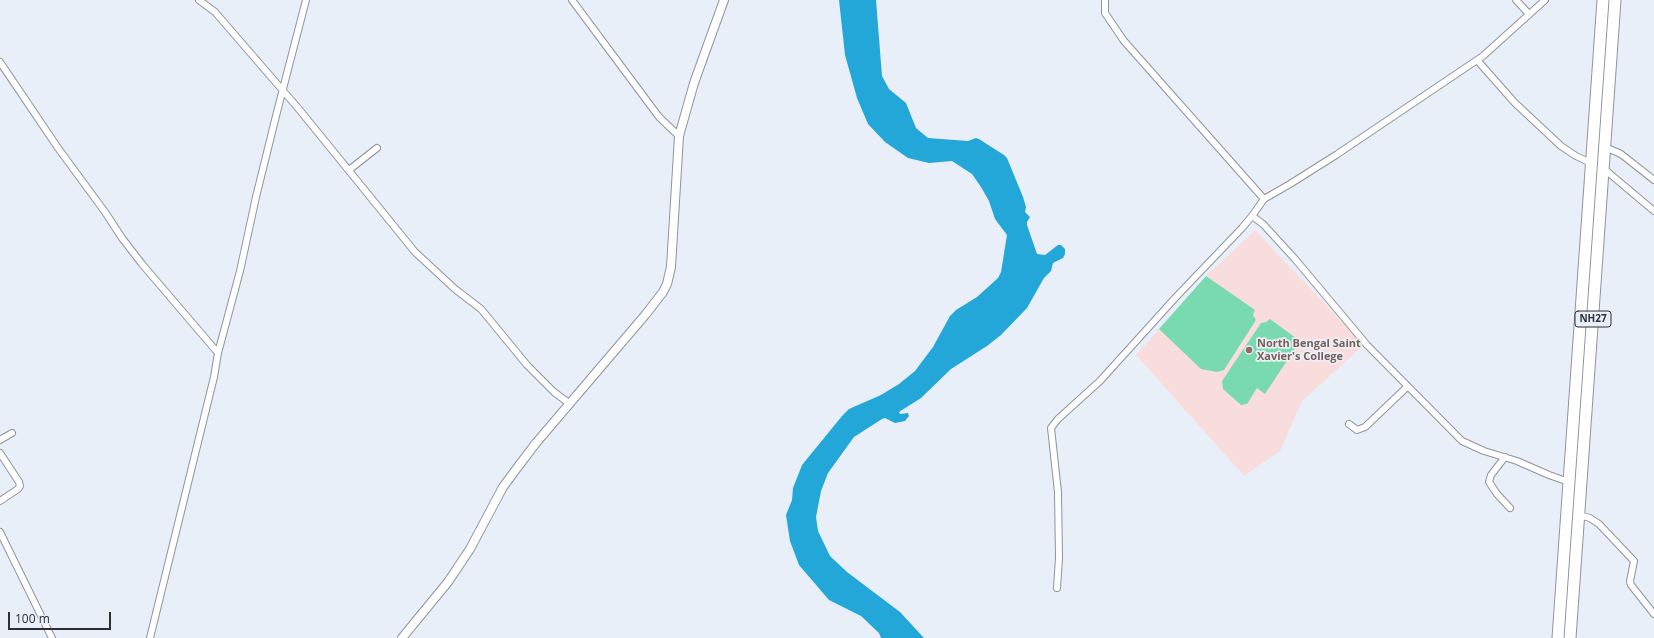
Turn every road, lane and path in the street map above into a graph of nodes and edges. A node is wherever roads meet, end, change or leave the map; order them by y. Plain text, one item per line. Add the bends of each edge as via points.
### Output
1 (199, 0) edge
2 (306, 0) edge
3 (572, 0) edge
4 (724, 0) edge
5 (1105, 0) edge
6 (1516, 0) edge
7 (1545, 0) edge
8 (1603, 0) edge
9 (1615, 0) edge
10 (1529, 14) junction
11 (1477, 60) junction
12 (0, 62) edge
13 (283, 90) junction
14 (679, 136) junction
15 (1605, 147) junction
16 (378, 148) dead end
17 (1591, 163) junction
18 (1603, 168) junction
19 (349, 170) junction
20 (1654, 180) edge
21 (1264, 199) junction
22 (1654, 211) edge
23 (1252, 216) junction
24 (218, 353) junction
25 (1408, 387) junction
26 (570, 404) junction
27 (1349, 424) dead end
28 (12, 433) dead end
29 (0, 440) edge
30 (0, 453) edge
31 (1505, 457) junction
32 (1569, 482) junction
33 (0, 501) edge
34 (1510, 508) dead end
35 (1579, 515) junction
36 (0, 532) edge
37 (1057, 588) dead end
38 (1654, 614) edge
39 (52, 638) edge
40 (150, 638) edge
41 (402, 638) edge
42 (1558, 638) edge
43 (1570, 638) edge

1 - 13 street via 214,12
2 - 13 street
3 - 14 street via 659,117
4 - 14 street via 694,83
5 - 21 street via 1105,13 1124,42
6 - 10 street
7 - 10 street
8 - 17 highway, NH27
9 - 15 highway, NH27
10 - 11 street
11 - 17 street via 1515,103 1561,146
11 - 21 street via 1336,155
12 - 24 street via 122,238
13 - 19 street
13 - 24 street
14 - 26 street via 671,267 667,284 654,304
15 - 18 highway, NH27
15 - 20 street via 1621,154
16 - 19 street
17 - 32 highway, NH27
18 - 22 street
18 - 35 highway, NH27
19 - 26 street via 415,252 481,309 527,365
21 - 23 street
23 - 25 street via 1263,224 1295,259 1367,345
23 - 37 street via 1100,381 1051,428 1058,492
24 - 40 street
25 - 27 street via 1365,427 1357,430
25 - 31 street via 1462,441
26 - 41 street via 503,487 470,549 448,582
28 - 29 street
30 - 33 street via 20,486
31 - 32 street
31 - 34 street via 1491,475 1489,482
32 - 42 highway, NH27
35 - 38 street via 1590,518 1602,526 1634,561 1631,585
35 - 43 highway, NH27
36 - 39 street

